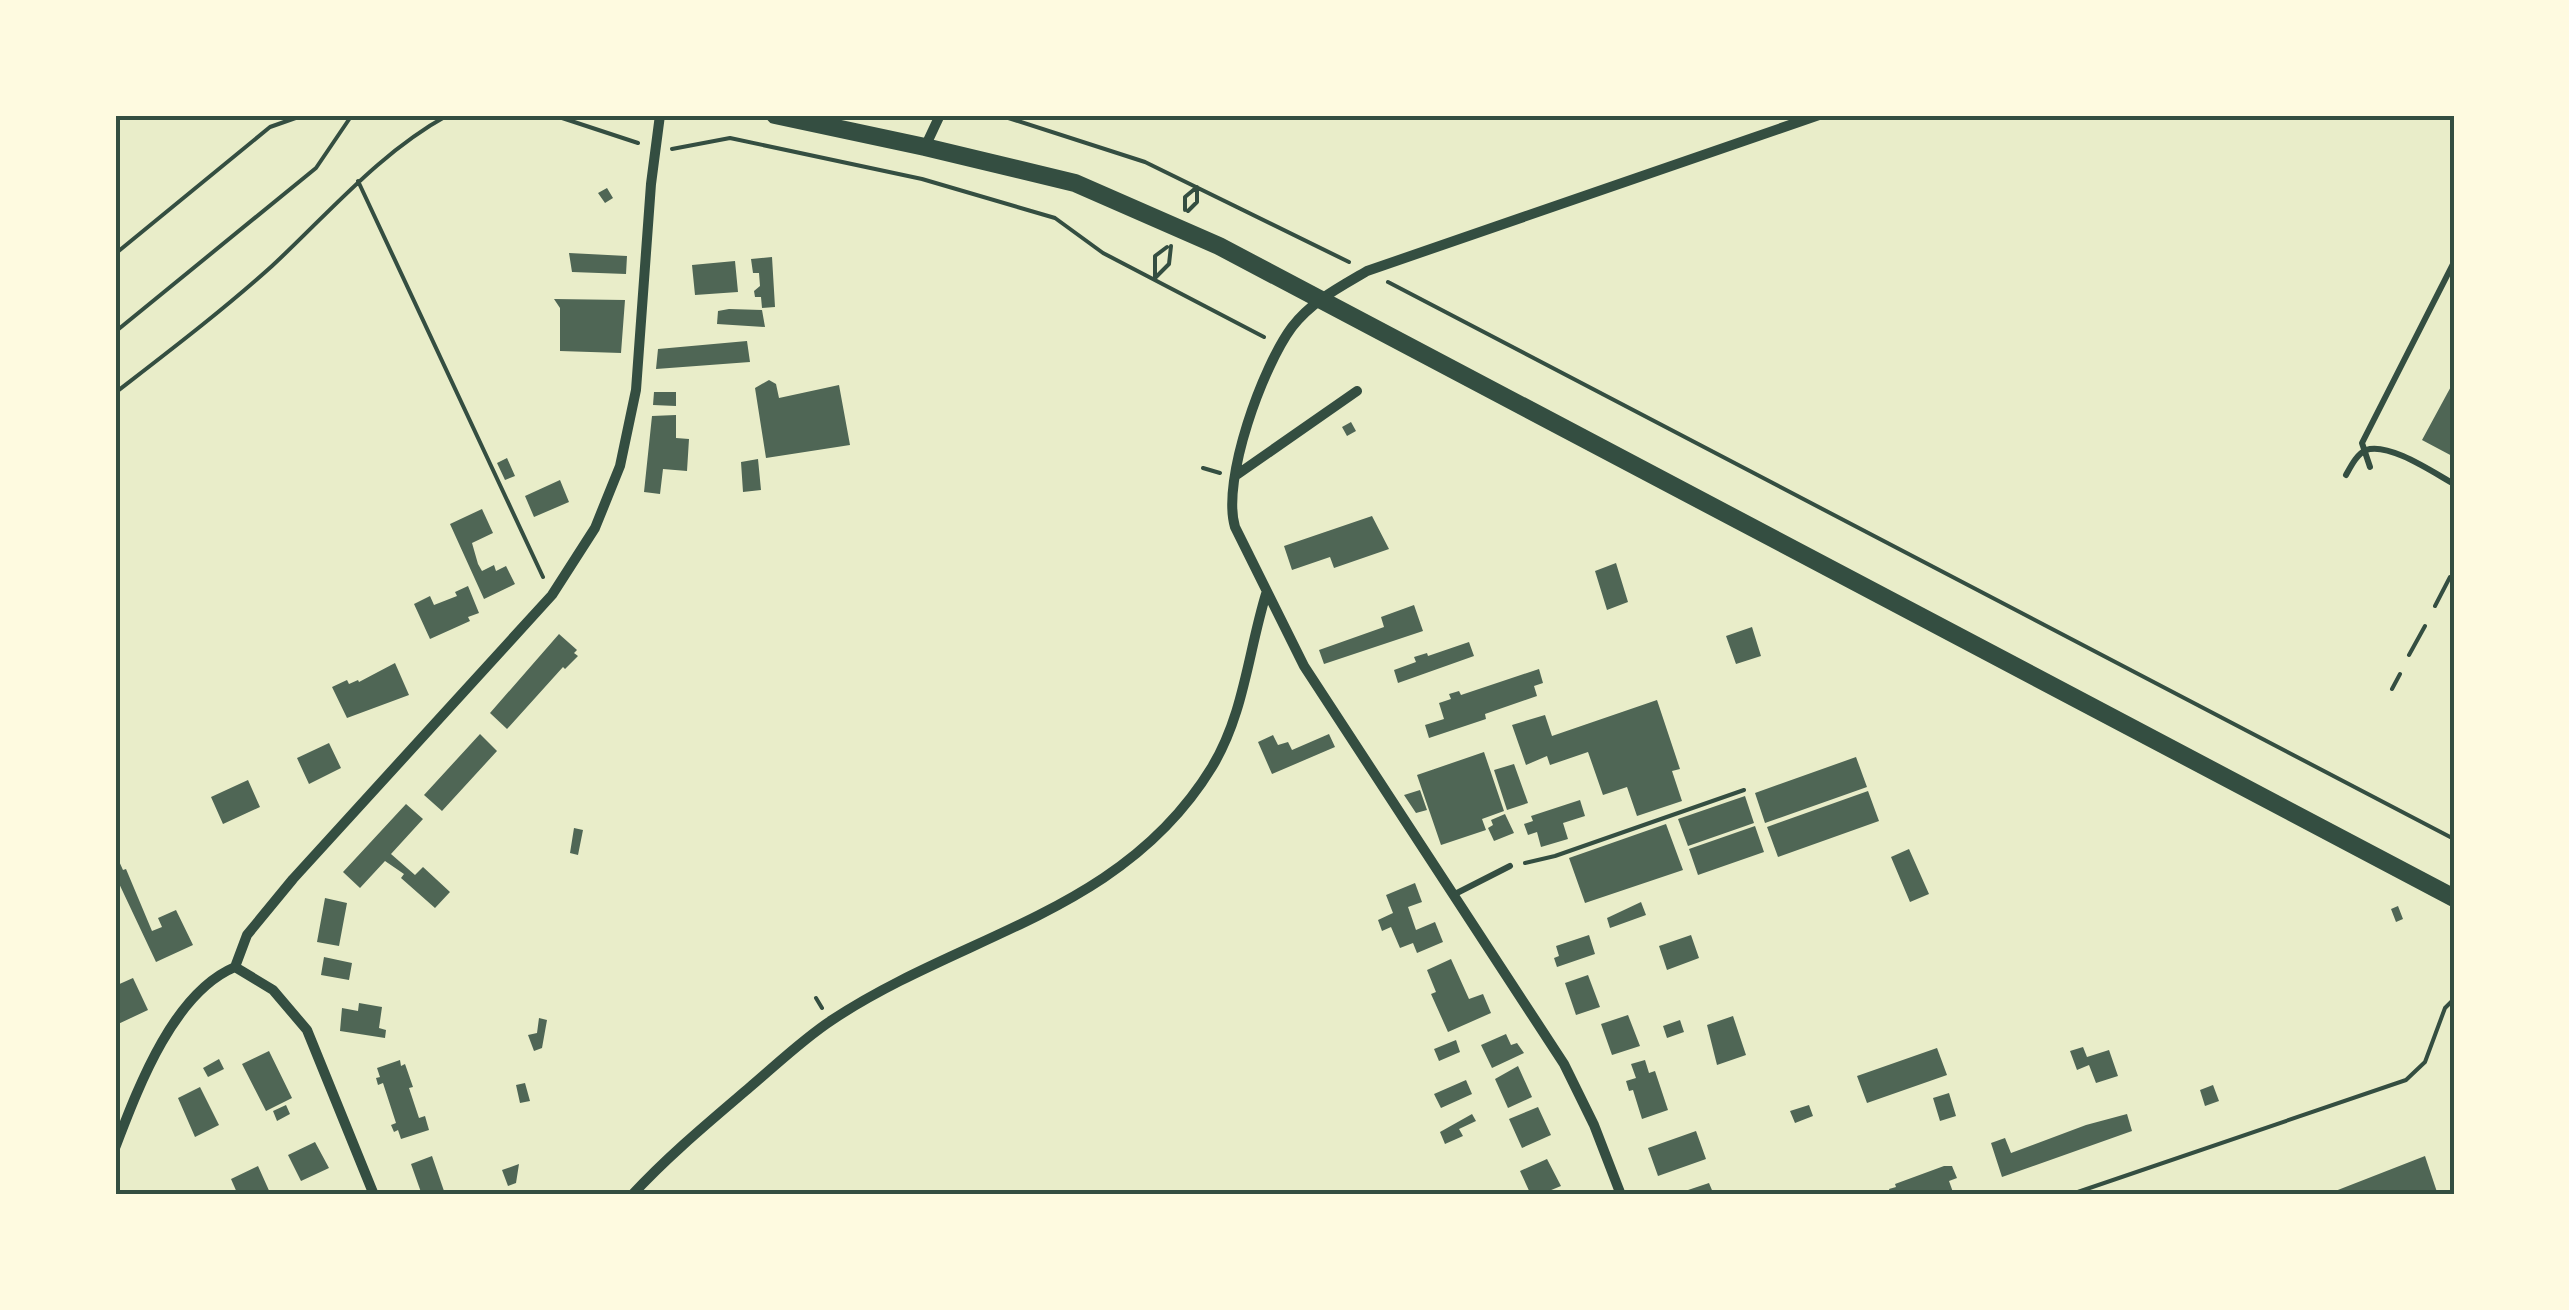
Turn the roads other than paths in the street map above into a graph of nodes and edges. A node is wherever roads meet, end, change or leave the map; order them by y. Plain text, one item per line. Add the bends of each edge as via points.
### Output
1 (660, 115) edge
2 (775, 115) edge
3 (940, 115) edge
4 (1819, 115) edge
5 (925, 147) junction
6 (2454, 262) edge
7 (1319, 300) junction
8 (1357, 391) dead end
9 (2364, 452) junction
10 (2370, 467) dead end
11 (2346, 475) dead end
12 (1234, 477) junction
13 (2454, 484) edge
14 (1266, 594) junction
15 (1510, 866) road end
16 (1452, 896) junction
17 (2454, 898) edge
18 (235, 967) junction
19 (115, 1148) edge
20 (374, 1195) edge
21 (632, 1195) edge
22 (1621, 1195) edge

1 - 18 street via 636,390 620,466 595,528 552,595 247,934
2 - 5 main road
3 - 5 street
4 - 7 street via 1367,271
5 - 7 main road via 1075,184 1220,246
6 - 9 lane via 2366,432
7 - 12 street via 1291,328 1246,426
7 - 17 main road
8 - 12 street
9 - 10 lane
9 - 11 lane
9 - 13 lane via 2392,451
12 - 14 street via 1230,510
14 - 16 street via 1334,716
14 - 21 street via 1232,728 1165,828 1080,893 830,1021
15 - 16 lane
16 - 22 street via 1564,1064
18 - 19 street via 196,993 143,1080
18 - 20 street via 272,990 307,1030

